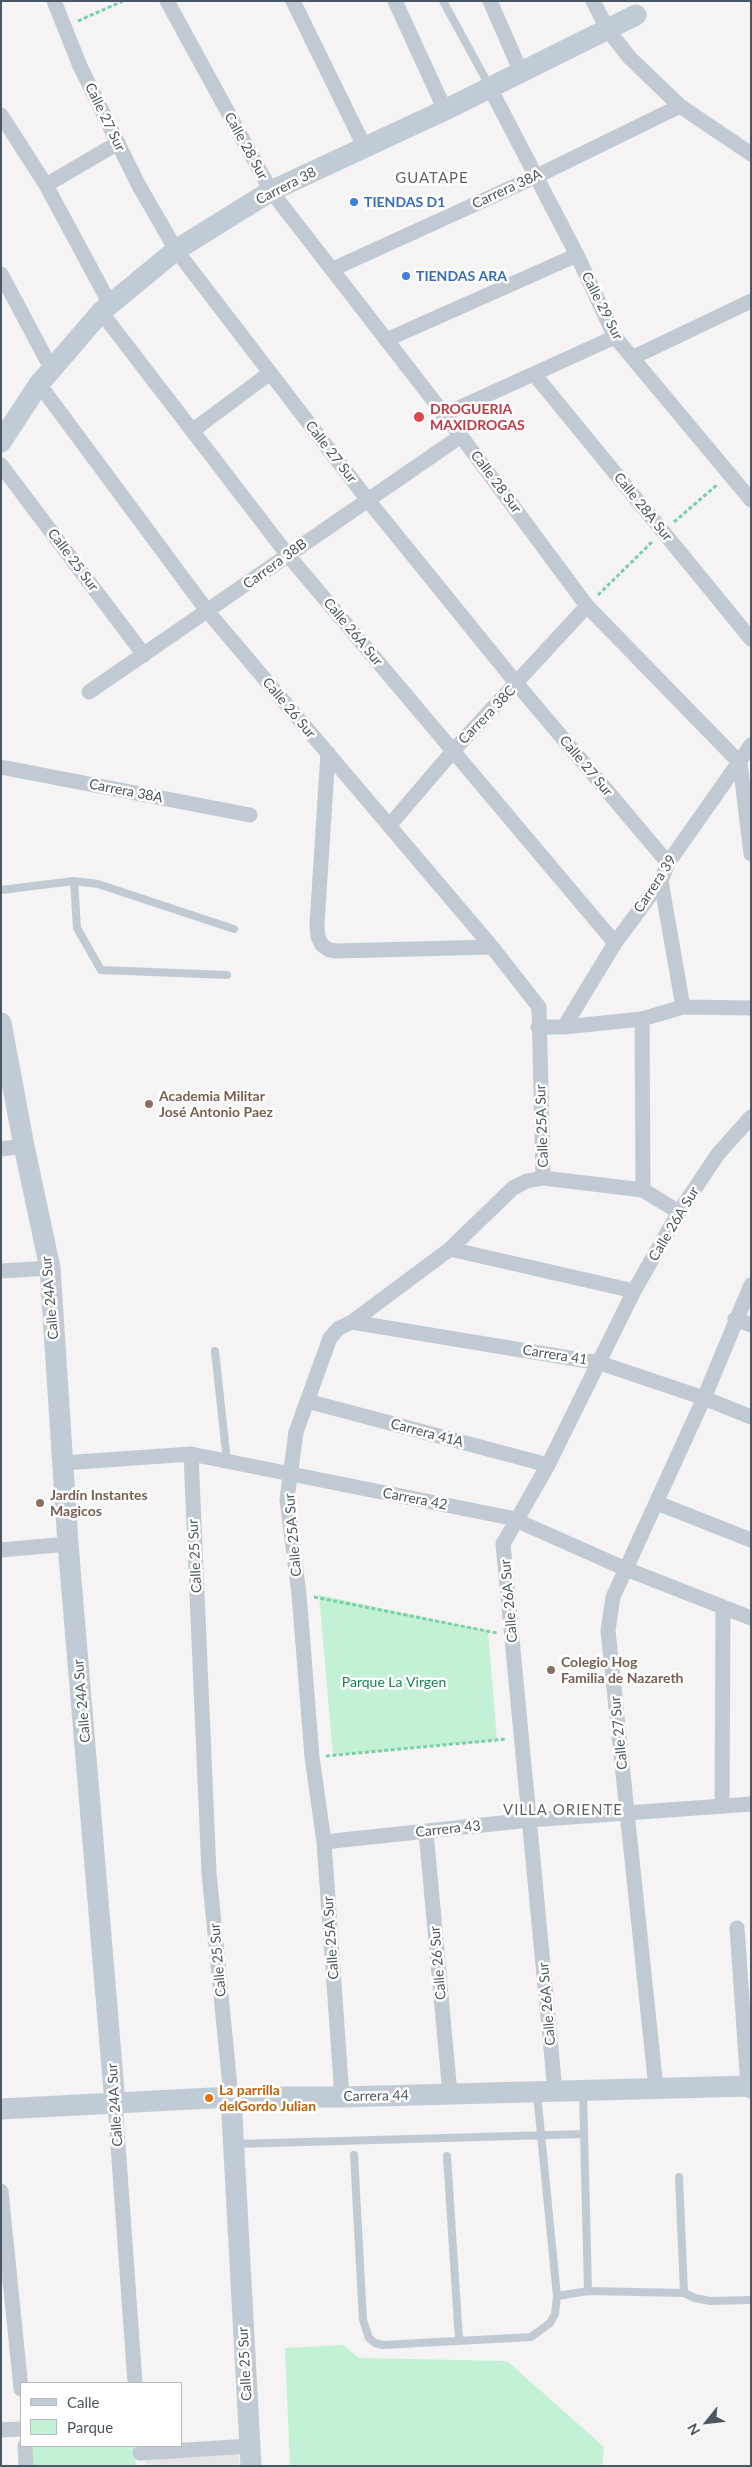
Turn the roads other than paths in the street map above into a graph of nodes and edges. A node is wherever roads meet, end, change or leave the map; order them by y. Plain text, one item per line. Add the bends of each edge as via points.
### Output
1 (54, 1) edge
2 (167, 1) edge
3 (293, 1) edge
4 (395, 1) edge
5 (443, 1) edge
6 (490, 1) edge
7 (593, 1) edge
8 (636, 15) dead end
9 (608, 30) junction
10 (521, 72) junction
11 (490, 88) junction
12 (680, 106) junction
13 (446, 110) junction
14 (1, 115) edge
15 (118, 143) junction
16 (365, 148) junction
17 (751, 154) edge
18 (537, 176) junction
19 (46, 186) junction
20 (271, 191) junction
21 (176, 250) junction
22 (576, 255) junction
23 (332, 269) junction
24 (1, 274) edge
25 (751, 301) edge
26 (106, 308) junction
27 (615, 337) junction
28 (386, 340) junction
29 (634, 357) junction
30 (270, 373) junction
31 (534, 374) junction
32 (45, 376) junction
33 (443, 415) junction
34 (192, 431) junction
35 (461, 436) junction
36 (1, 442) edge
37 (1, 464) edge
38 (368, 499) junction
39 (751, 500) edge
40 (287, 554) junction
41 (587, 606) junction
42 (208, 612) junction
43 (751, 639) edge
44 (144, 655) junction
45 (517, 684) junction
46 (89, 692) dead end
47 (751, 745) edge
48 (453, 751) junction
49 (328, 753) junction
50 (740, 763) junction
51 (1, 767) edge
52 (250, 815) dead end
53 (389, 826) junction
54 (751, 854) edge
55 (668, 863) junction
56 (74, 881) junction
57 (661, 881) junction
58 (1, 890) edge
59 (234, 929) dead end
60 (615, 943) junction
61 (492, 948) junction
62 (227, 975) dead end
63 (682, 1008) junction
64 (751, 1008) edge
65 (642, 1019) junction
66 (2, 1027) edge
67 (538, 1027) junction
68 (564, 1027) junction
69 (751, 1117) edge
70 (24, 1146) junction
71 (1, 1148) edge
72 (543, 1178) junction
73 (643, 1190) junction
74 (679, 1212) junction
75 (450, 1249) junction
76 (50, 1268) junction
77 (1, 1271) edge
78 (751, 1285) edge
79 (634, 1292) junction
80 (736, 1319) junction
81 (352, 1322) junction
82 (751, 1325) edge
83 (215, 1351) dead end
84 (600, 1363) junction
85 (704, 1398) junction
86 (308, 1401) junction
87 (751, 1417) edge
88 (191, 1454) junction
89 (227, 1461) junction
90 (63, 1463) junction
91 (548, 1465) junction
92 (291, 1474) junction
93 (657, 1503) junction
94 (516, 1521) junction
95 (751, 1540) edge
96 (68, 1544) junction
97 (1, 1550) edge
98 (626, 1569) junction
99 (723, 1607) junction
100 (751, 1618) edge
101 (751, 1804) edge
102 (722, 1805) junction
103 (627, 1813) junction
104 (530, 1820) junction
105 (426, 1832) junction
106 (324, 1842) junction
107 (737, 1928) dead end
108 (749, 2087) edge
109 (656, 2088) junction
110 (582, 2090) junction
111 (546, 2091) junction
112 (450, 2094) junction
113 (230, 2097) junction
114 (342, 2097) junction
115 (115, 2103) junction
116 (1, 2109) edge
117 (540, 2134) junction
118 (584, 2134) junction
119 (234, 2144) junction
120 (354, 2155) dead end
121 (447, 2156) dead end
122 (679, 2177) dead end
123 (1, 2192) edge
124 (588, 2291) junction
125 (684, 2292) junction
126 (557, 2296) junction
127 (751, 2300) edge
128 (459, 2340) junction
129 (20, 2382) edge
130 (135, 2382) edge
131 (20, 2429) edge
132 (1, 2430) edge
133 (25, 2447) edge
134 (141, 2455) edge
135 (250, 2456) edge
136 (26, 2466) edge

1 - 15 street, Calle 27 Sur via 80,66
2 - 20 street, Calle 28 Sur
3 - 16 street
4 - 13 street
5 - 11 lane
6 - 10 street
7 - 9 street
8 - 9 street, Carrera 38
9 - 10 street, Carrera 38
9 - 12 street via 630,58
10 - 11 street, Carrera 38
11 - 13 street, Carrera 38
11 - 18 street, Calle 29 Sur
12 - 17 street
12 - 18 street, Carrera 38A
13 - 16 street, Carrera 38
14 - 19 street, Calle 26A Sur
15 - 19 street
15 - 21 street, Calle 27 Sur
16 - 20 street, Carrera 38
18 - 22 street, Calle 29 Sur
18 - 23 street, Carrera 38A
19 - 26 street, Calle 26A Sur
20 - 21 street, Carrera 38
20 - 23 street, Calle 28 Sur
21 - 26 street, Carrera 38
21 - 30 street, Calle 27 Sur
22 - 27 street, Calle 29 Sur
22 - 28 street
23 - 28 street, Calle 28 Sur
24 - 32 street, Calle 26 Sur
25 - 29 street
26 - 32 street, Carrera 38
26 - 34 street, Calle 26A Sur
27 - 29 street, Calle 29 Sur
27 - 31 street
28 - 33 street, Calle 28 Sur
29 - 39 street, Calle 29 Sur
30 - 34 street
30 - 38 street, Calle 27 Sur
31 - 33 street
31 - 43 street, Calle 28A Sur
32 - 36 street, Carrera 38
32 - 42 street, Calle 26 Sur
33 - 35 street, Calle 28 Sur
34 - 40 street, Calle 26A Sur
35 - 38 street, Carrera 38B
35 - 41 street, Calle 28 Sur
37 - 44 street, Calle 25 Sur
38 - 40 street, Carrera 38B
38 - 45 street, Calle 27 Sur
40 - 42 street, Carrera 38B
40 - 48 street, Calle 26A Sur
41 - 45 street, Carrera 38C
41 - 50 street, Calle 28 Sur
42 - 44 street, Carrera 38B
42 - 49 street, Calle 26 Sur
44 - 46 street, Carrera 38B
45 - 48 street, Carrera 38C
45 - 55 street, Calle 27 Sur
47 - 50 street, Carrera 39
48 - 53 street, Carrera 38C
48 - 60 street, Calle 26A Sur
49 - 53 street, Calle 26 Sur
49 - 61 street via 317,924 322,945 336,951
50 - 54 street
50 - 55 street, Carrera 39
51 - 52 street, Carrera 38A
53 - 61 street, Calle 26 Sur
55 - 57 street, Carrera 39
56 - 58 lane
56 - 59 lane via 98,884
56 - 62 lane via 77,928 101,970
57 - 60 street, Carrera 39
57 - 63 street
60 - 68 street, Carrera 39
61 - 67 street, Calle 26 Sur via 539,1007
63 - 64 street
63 - 65 street
65 - 68 street
65 - 73 street
66 - 70 street, Calle 24A Sur
67 - 68 street
67 - 72 street, Calle 25A Sur
69 - 74 street, Calle 26A Sur via 718,1154
70 - 71 street
70 - 76 street, Calle 24A Sur
72 - 73 street
72 - 75 street, Calle 25A Sur via 512,1188
73 - 74 street
74 - 79 street, Calle 26A Sur
75 - 79 street
75 - 81 street, Calle 25A Sur
76 - 77 street
76 - 90 street, Calle 24A Sur
78 - 80 street, Calle 27 Sur
79 - 84 street, Calle 26A Sur
80 - 82 street
80 - 85 street, Calle 27 Sur
81 - 84 street, Carrera 41
81 - 86 street, Calle 25A Sur via 339,1328 330,1338
83 - 89 lane
84 - 85 street, Carrera 41
84 - 91 street, Calle 26A Sur
85 - 87 street, Carrera 41
85 - 93 street, Calle 27 Sur
86 - 91 street, Carrera 41A
86 - 92 street, Calle 25A Sur via 296,1432
88 - 89 street, Carrera 42
88 - 90 street, Carrera 42
88 - 113 street, Calle 25 Sur via 209,1873
89 - 92 street, Carrera 42
90 - 96 street, Calle 24A Sur
91 - 94 street, Calle 26A Sur
92 - 94 street, Carrera 42
92 - 106 street, Calle 25A Sur via 287,1499 299,1594 312,1757
93 - 95 street
93 - 98 street, Calle 27 Sur
94 - 98 street, Carrera 42
94 - 104 street, Calle 26A Sur via 503,1544
96 - 97 street
96 - 115 street, Calle 24A Sur
98 - 99 street, Carrera 42
98 - 103 street, Calle 27 Sur via 613,1597 608,1631
99 - 100 street, Carrera 42
99 - 102 street
101 - 102 street, Carrera 43
102 - 103 street, Carrera 43
103 - 104 street, Carrera 43
103 - 109 street, Calle 27 Sur
104 - 105 street, Carrera 43
104 - 111 street, Calle 26A Sur
105 - 106 street, Carrera 43
105 - 112 street, Calle 26 Sur
106 - 114 street, Calle 25A Sur
107 - 108 street
108 - 109 street, Carrera 44
109 - 110 street, Carrera 44
110 - 111 street, Carrera 44
110 - 118 lane
111 - 112 street, Carrera 44
111 - 117 lane
112 - 114 street, Carrera 44
113 - 114 street, Carrera 44
113 - 115 street, Carrera 44
113 - 119 street, Calle 25 Sur
115 - 116 street, Carrera 44
115 - 130 street, Calle 24A Sur
117 - 118 lane
117 - 119 lane
117 - 126 lane
118 - 124 lane
119 - 135 street, Calle 25 Sur
120 - 128 lane via 363,2320 368,2338 383,2345
121 - 128 lane
122 - 125 lane
123 - 129 street
124 - 125 lane
124 - 126 lane
125 - 127 lane via 710,2301
126 - 128 lane via 555,2314 550,2323 531,2337
131 - 132 street
133 - 136 street
134 - 135 street

